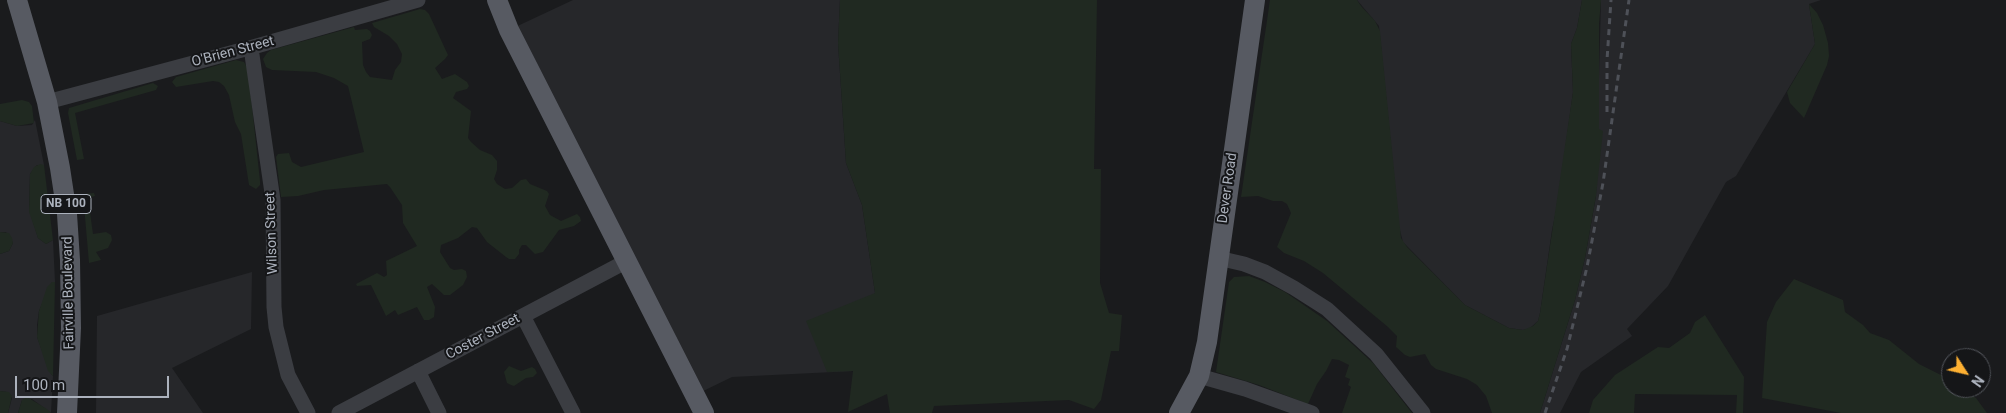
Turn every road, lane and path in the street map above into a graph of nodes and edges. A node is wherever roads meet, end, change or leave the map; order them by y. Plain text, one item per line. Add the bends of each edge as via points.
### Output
1 (17, 0) edge
2 (418, 0) edge
3 (497, 0) edge
4 (1255, 0) edge
5 (371, 6) edge
6 (251, 48) junction
7 (47, 102) junction
8 (1218, 258) junction
9 (627, 261) junction
10 (523, 316) junction
11 (418, 371) junction
12 (1199, 376) junction
13 (699, 411) edge
14 (67, 413) edge
15 (308, 413) edge
16 (339, 413) edge
17 (439, 413) edge
18 (573, 413) edge
19 (1179, 413) edge
20 (1312, 413) edge
21 (1424, 413) edge

1 - 7 main road, Fairville Boulevard / NB 100
2 - 5 street, O'Brien Street
3 - 9 main road via 509,30
4 - 8 main road, Dever Road
5 - 6 street, O'Brien Street
6 - 7 street, O'Brien Street
6 - 15 street, Wilson Street via 273,200 276,326 288,375
7 - 14 main road, Fairville Boulevard / NB 100 via 64,190 70,260
8 - 12 main road, Dever Road
8 - 21 street via 1265,272 1327,309 1376,354
9 - 10 street, Coster Street
9 - 13 main road
10 - 11 street, Coster Street
10 - 18 street
11 - 16 street, Coster Street
11 - 17 street
12 - 19 main road, Dever Road
12 - 20 street

